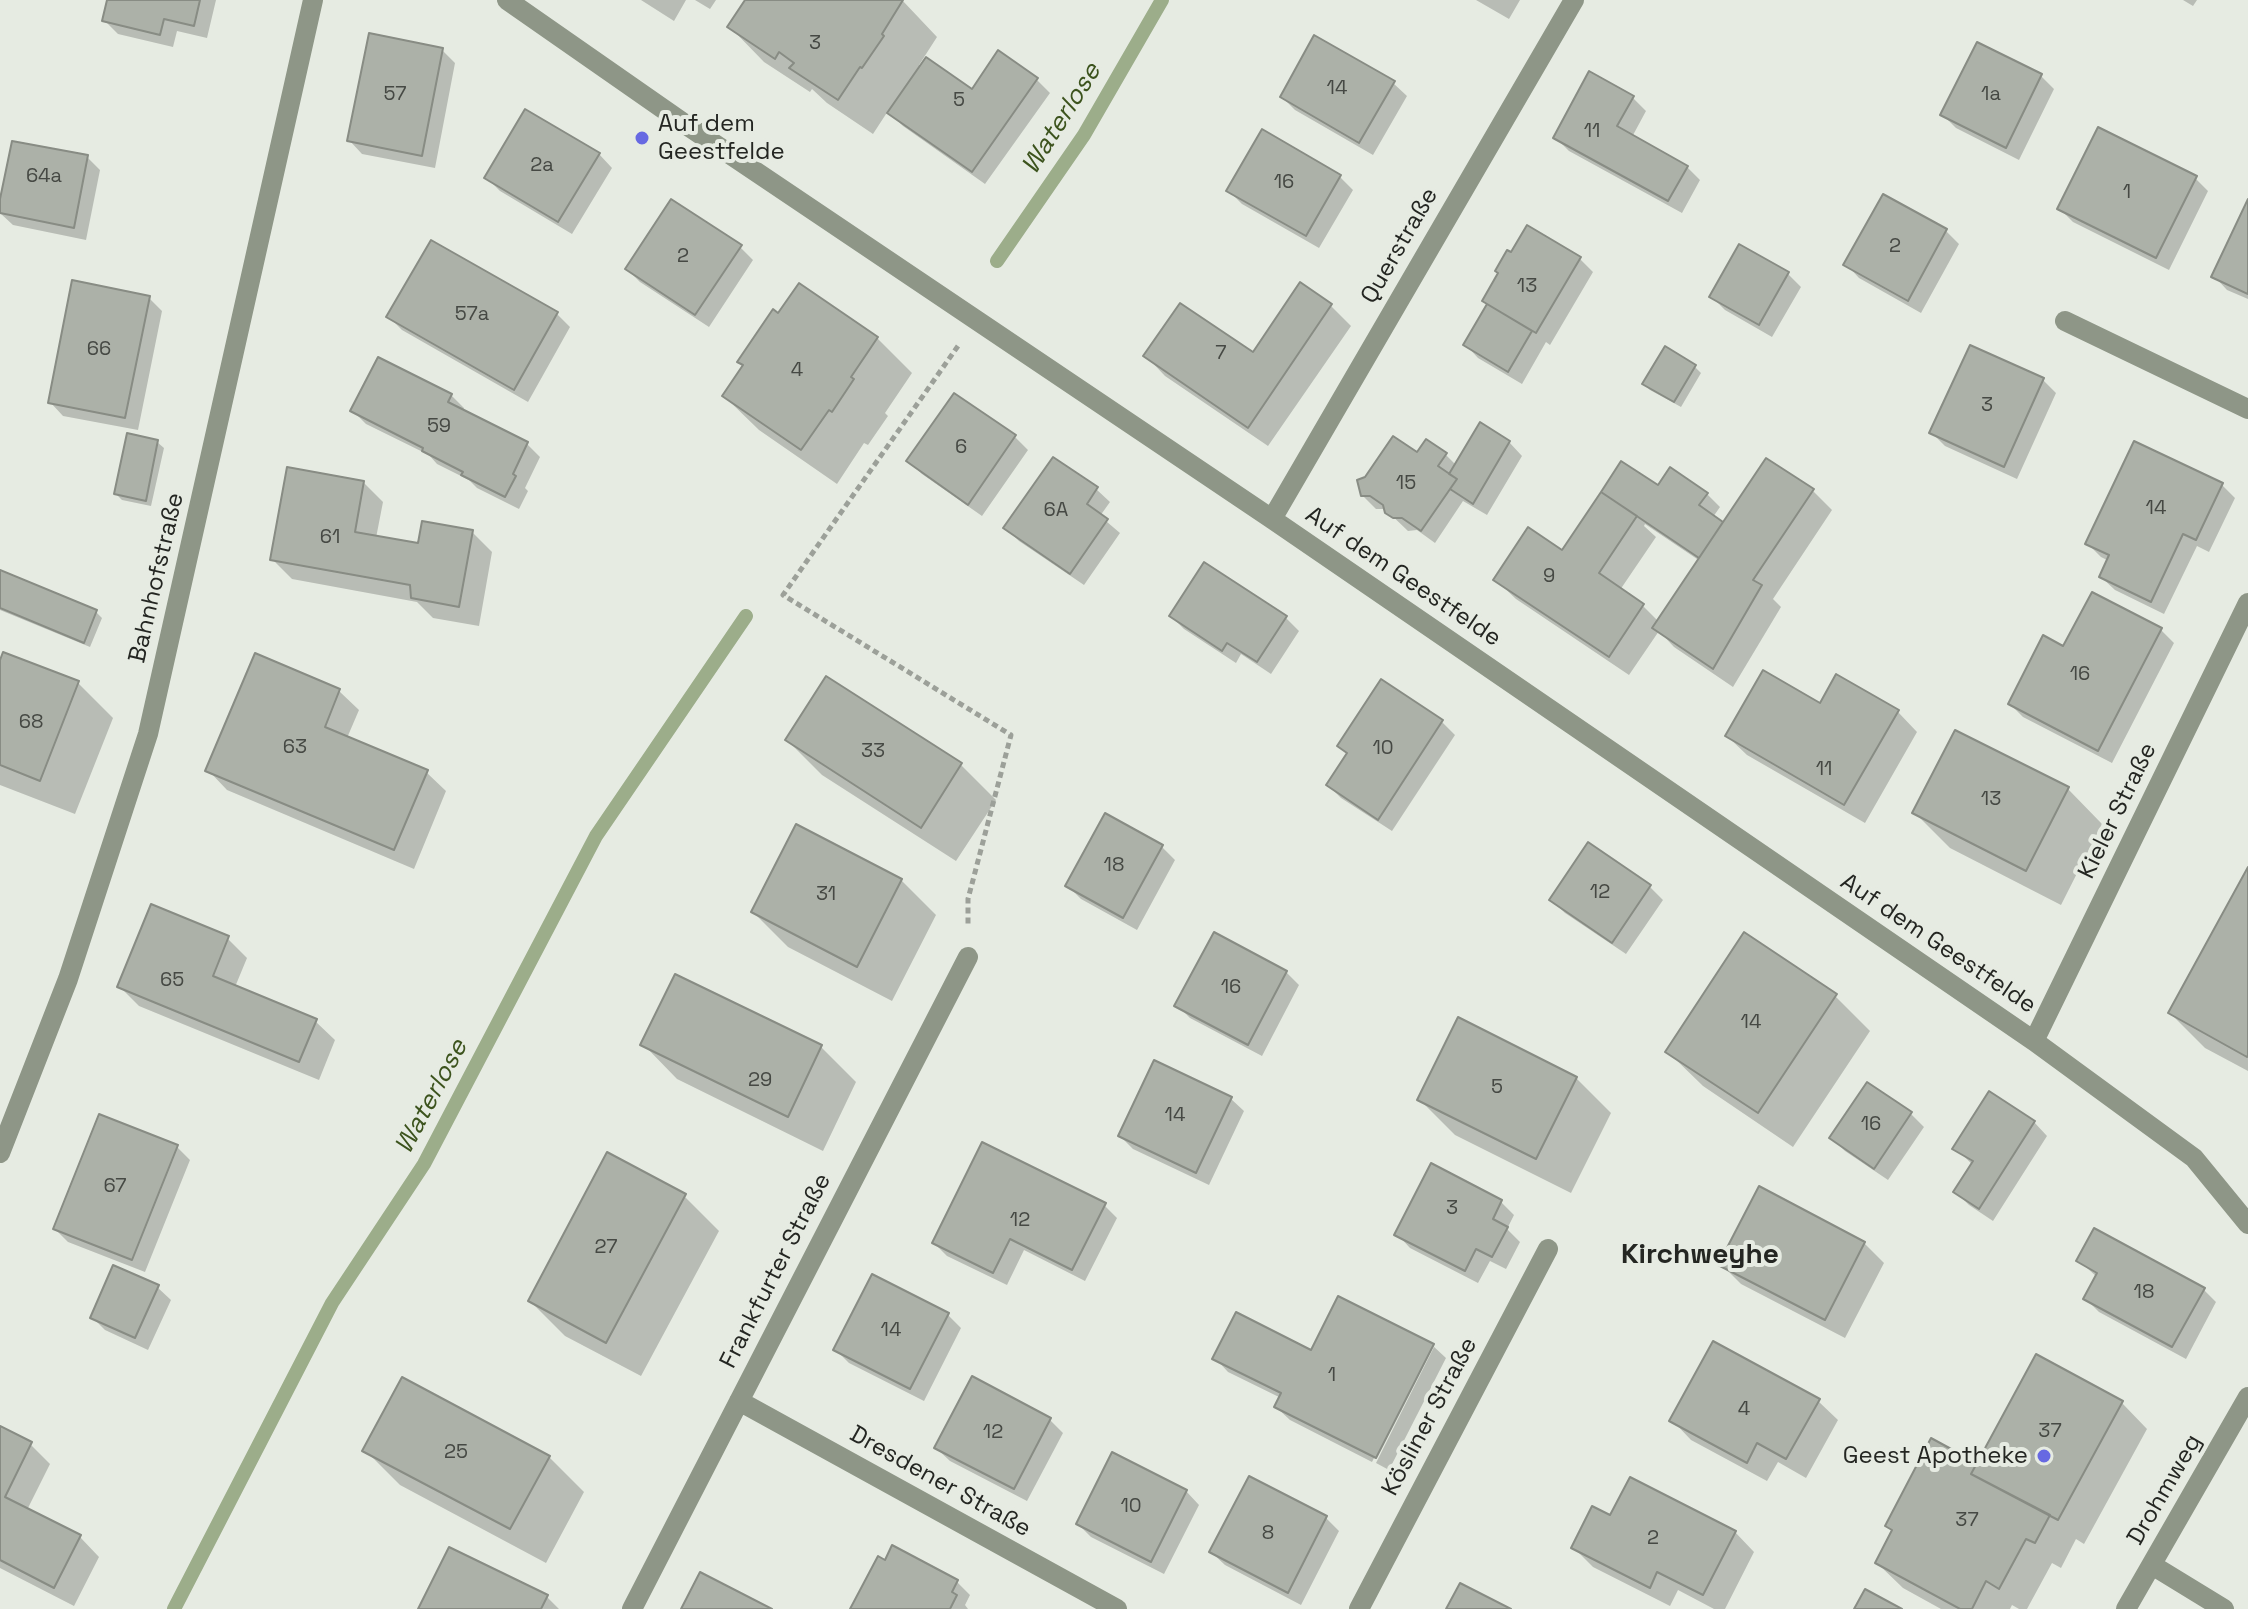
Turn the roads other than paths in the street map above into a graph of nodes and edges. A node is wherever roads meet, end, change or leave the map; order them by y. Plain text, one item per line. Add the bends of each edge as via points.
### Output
1 (313, 0) edge
2 (507, 0) edge
3 (1574, 0) edge
4 (2065, 321) dead end
5 (2248, 409) edge
6 (1272, 519) junction
7 (2248, 603) edge
8 (968, 957) road end
9 (2034, 1041) junction
10 (0, 1153) edge
11 (2248, 1224) edge
12 (1548, 1249) dead end
13 (2248, 1397) edge
14 (739, 1401) junction
15 (2152, 1565) junction
16 (632, 1609) edge
17 (1117, 1609) edge
18 (1359, 1609) edge
19 (2126, 1609) edge
20 (2224, 1609) edge

1 - 10 street, Bahnhofstraße via 148,734 68,979
2 - 6 street, Auf dem Geestfelde
3 - 6 street, Querstraße
4 - 5 street
6 - 9 street, Auf dem Geestfelde
7 - 9 street, Kieler Straße
8 - 14 street, Frankfurter Straße
9 - 11 street, Auf dem Geestfelde via 2194,1158
12 - 18 street, Kösliner Straße
13 - 15 street, Drohmweg
14 - 16 street, Frankfurter Straße
14 - 17 street, Dresdener Straße
15 - 19 street, Drohmweg
15 - 20 street

